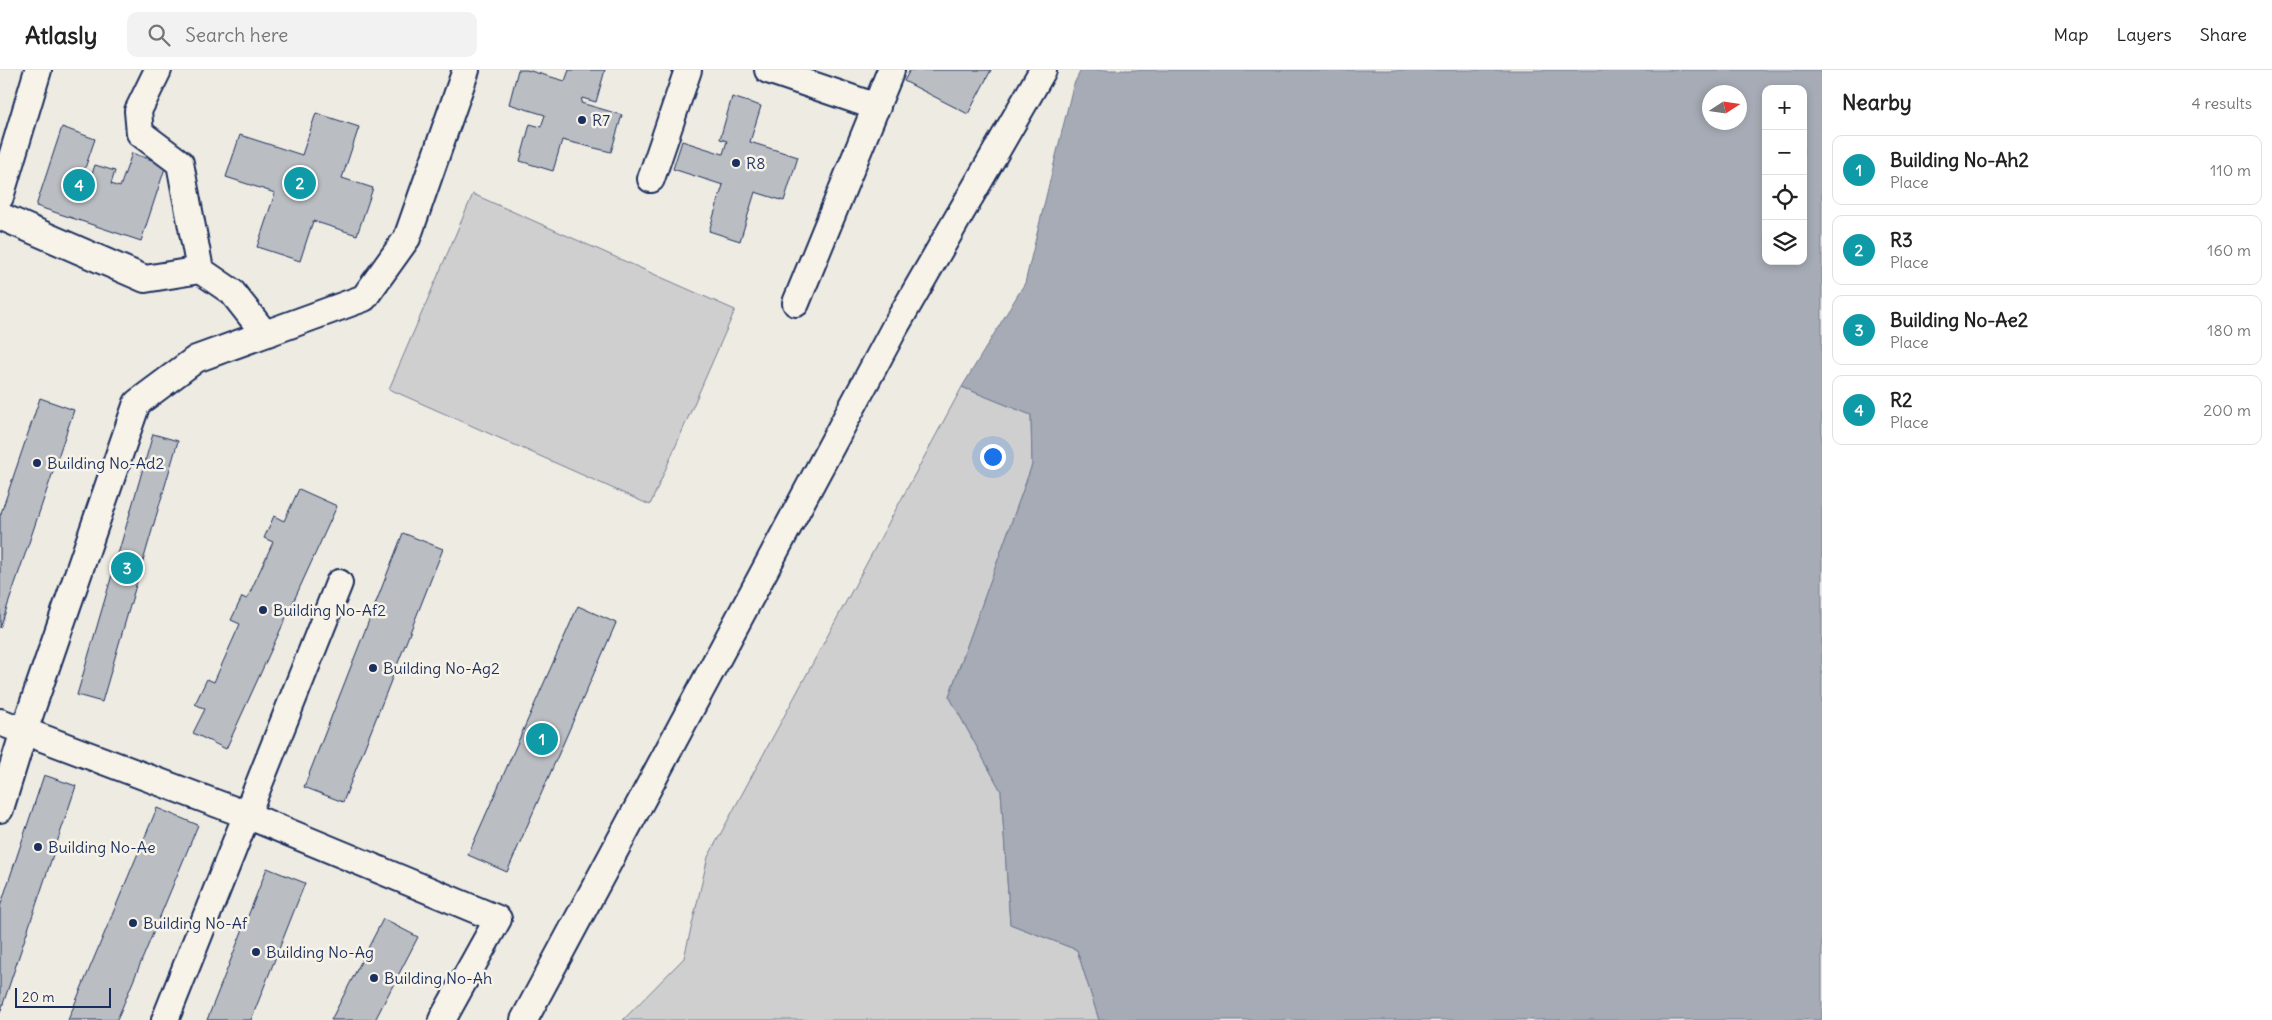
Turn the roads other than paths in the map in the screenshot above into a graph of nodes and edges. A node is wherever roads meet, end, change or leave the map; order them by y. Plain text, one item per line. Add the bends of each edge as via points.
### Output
1 (38, 70) edge
2 (158, 70) edge
3 (466, 70) edge
4 (688, 70) edge
5 (768, 70) edge
6 (891, 70) edge
7 (1043, 70) edge
8 (877, 108) junction
9 (651, 180) dead end
10 (0, 197) edge
11 (0, 216) edge
12 (200, 270) junction
13 (796, 303) dead end
14 (264, 334) junction
15 (339, 583) dead end
16 (0, 722) edge
17 (24, 732) junction
18 (0, 809) edge
19 (247, 815) junction
20 (165, 1020) edge
21 (442, 1020) edge
22 (524, 1020) edge

1 - 10 street
2 - 12 street via 138,111 140,133 180,163
3 - 14 street via 407,238 364,298
4 - 9 street
5 - 8 street
6 - 8 street
7 - 22 street via 895,327
8 - 13 street
11 - 12 street via 145,279
12 - 14 street via 232,292
14 - 17 street via 196,359 137,403
15 - 19 street
16 - 17 street
17 - 18 street
17 - 19 street
19 - 20 street
19 - 21 street via 498,918

